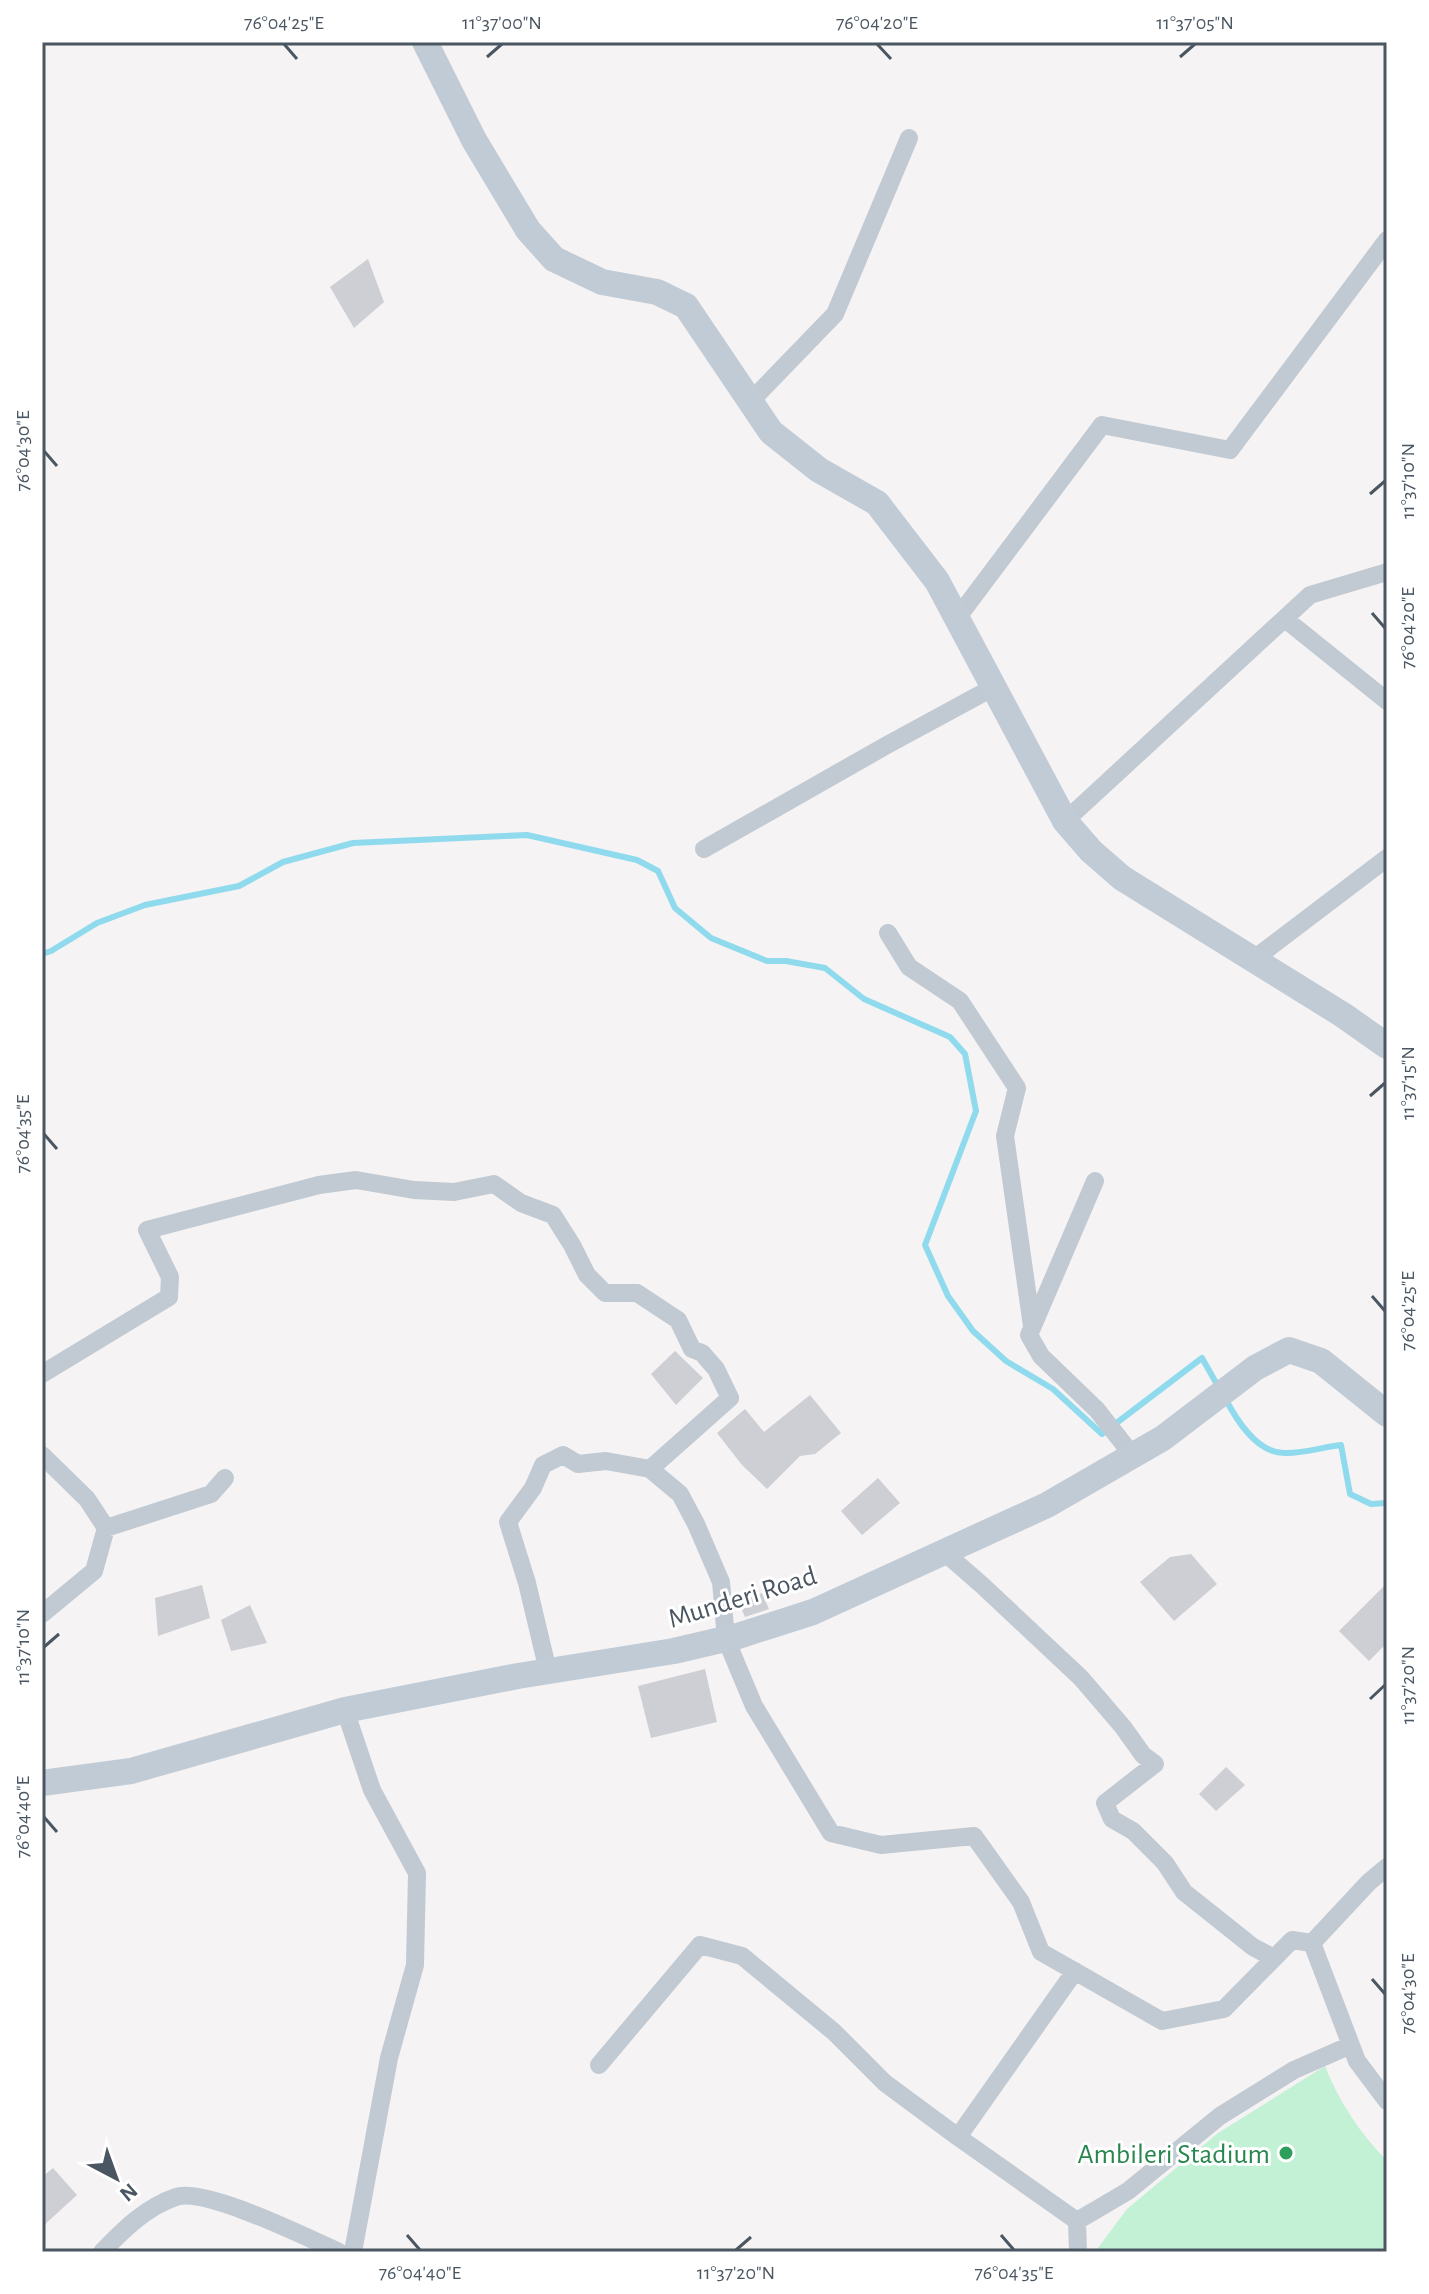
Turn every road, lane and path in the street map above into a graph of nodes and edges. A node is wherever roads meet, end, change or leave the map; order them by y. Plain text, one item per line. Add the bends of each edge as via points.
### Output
1 (425, 42) edge
2 (909, 138) dead end
3 (1387, 240) edge
4 (750, 402) junction
5 (1387, 572) edge
6 (958, 617) junction
7 (1285, 619) junction
8 (994, 687) junction
9 (1387, 701) edge
10 (1065, 821) junction
11 (704, 849) dead end
12 (1387, 858) edge
13 (888, 933) dead end
14 (1254, 959) junction
15 (1387, 1046) edge
16 (1095, 1181) dead end
17 (1032, 1326) junction
18 (42, 1374) edge
19 (1387, 1414) edge
20 (1126, 1447) junction
21 (42, 1455) edge
22 (650, 1469) junction
23 (225, 1478) dead end
24 (106, 1528) junction
25 (944, 1552) junction
26 (42, 1614) edge
27 (726, 1639) junction
28 (548, 1671) junction
29 (345, 1710) junction
30 (42, 1783) edge
31 (1387, 1867) edge
32 (1312, 1943) junction
33 (1274, 1958) junction
34 (1075, 1971) junction
35 (1351, 2045) junction
36 (599, 2065) dead end
37 (1387, 2101) edge
38 (958, 2137) junction
39 (1077, 2221) junction
40 (102, 2252) edge
41 (339, 2252) edge
42 (353, 2252) edge
43 (1078, 2252) edge

1 - 4 main road via 474,140 528,230 554,259 602,282 657,292 686,306
2 - 4 street via 835,314
3 - 6 street via 1230,450 1102,425
4 - 6 main road via 771,432 819,470 877,503
5 - 7 street via 1310,595
6 - 8 main road
7 - 9 street
7 - 10 street
8 - 10 main road
8 - 11 street
10 - 14 main road via 1122,878
12 - 14 street
13 - 17 street via 909,967 960,1001 1017,1088 1005,1136
14 - 15 main road
16 - 17 street
17 - 20 street via 1029,1335 1041,1356
18 - 22 street via 169,1297 170,1277 147,1230 356,1180 454,1192 494,1184 521,1203 553,1215 587,1275 605,1293 637,1293 678,1320 692,1349 702,1353 721,1378 730,1398
19 - 20 main road, Munderi Road via 1321,1361 1289,1350 1255,1368 1163,1438
20 - 25 main road, Munderi Road via 1047,1505
21 - 24 street via 87,1499
22 - 27 street via 680,1494 696,1524 721,1582
22 - 28 street via 606,1461 578,1464 563,1455 543,1465 508,1522
23 - 24 street via 211,1494
24 - 26 street via 94,1571
25 - 27 main road, Munderi Road via 813,1612
25 - 33 street via 1081,1678 1155,1764 1105,1803 1112,1819 1133,1831 1165,1863 1184,1892
27 - 28 main road, Munderi Road
27 - 34 street via 754,1706 831,1833 881,1845 974,1836 1021,1902 1041,1952
28 - 29 main road, Munderi Road
29 - 30 main road, Munderi Road via 131,1771
29 - 42 street via 372,1790 417,1873 415,1965 389,2058
31 - 32 street
32 - 33 street via 1292,1940
32 - 35 street
33 - 34 street via 1224,2009 1162,2021
34 - 38 street
35 - 37 street
35 - 39 street via 1294,2070 1220,2116 1128,2191
36 - 38 street via 700,1945 742,1956 834,2032 885,2083
38 - 39 street
39 - 43 street
40 - 41 street via 133,2221 179,2195 226,2202

